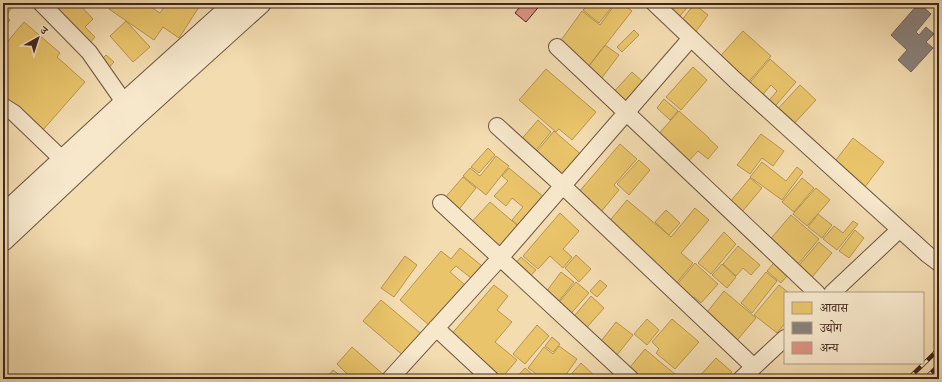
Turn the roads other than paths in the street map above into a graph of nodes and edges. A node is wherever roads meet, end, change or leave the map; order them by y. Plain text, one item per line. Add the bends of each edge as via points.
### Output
1 (41, 3) edge
2 (235, 3) edge
3 (261, 3) edge
4 (654, 3) edge
5 (691, 38) junction
6 (557, 47) dead end
7 (3, 106) edge
8 (130, 110) junction
9 (626, 113) junction
10 (498, 126) dead end
11 (63, 160) junction
12 (563, 186) junction
13 (441, 203) dead end
14 (3, 215) edge
15 (899, 230) junction
16 (3, 241) edge
17 (500, 258) junction
18 (939, 263) edge
19 (816, 292) edge
20 (833, 292) edge
21 (436, 328) junction
22 (784, 339) edge
23 (754, 367) junction
24 (390, 379) edge
25 (491, 379) edge
26 (631, 379) edge
27 (741, 379) edge

1 - 8 street via 89,52
2 - 8 street
3 - 8 street
4 - 5 street
5 - 9 street
5 - 15 street
6 - 9 street
7 - 11 street via 14,113
8 - 11 street
8 - 16 street
9 - 12 street
9 - 19 street
10 - 12 street
11 - 14 street
12 - 17 street
12 - 23 street
13 - 17 street
15 - 18 street
15 - 20 street
17 - 21 street
17 - 26 street
21 - 24 street
21 - 25 street
22 - 23 street
23 - 27 street

